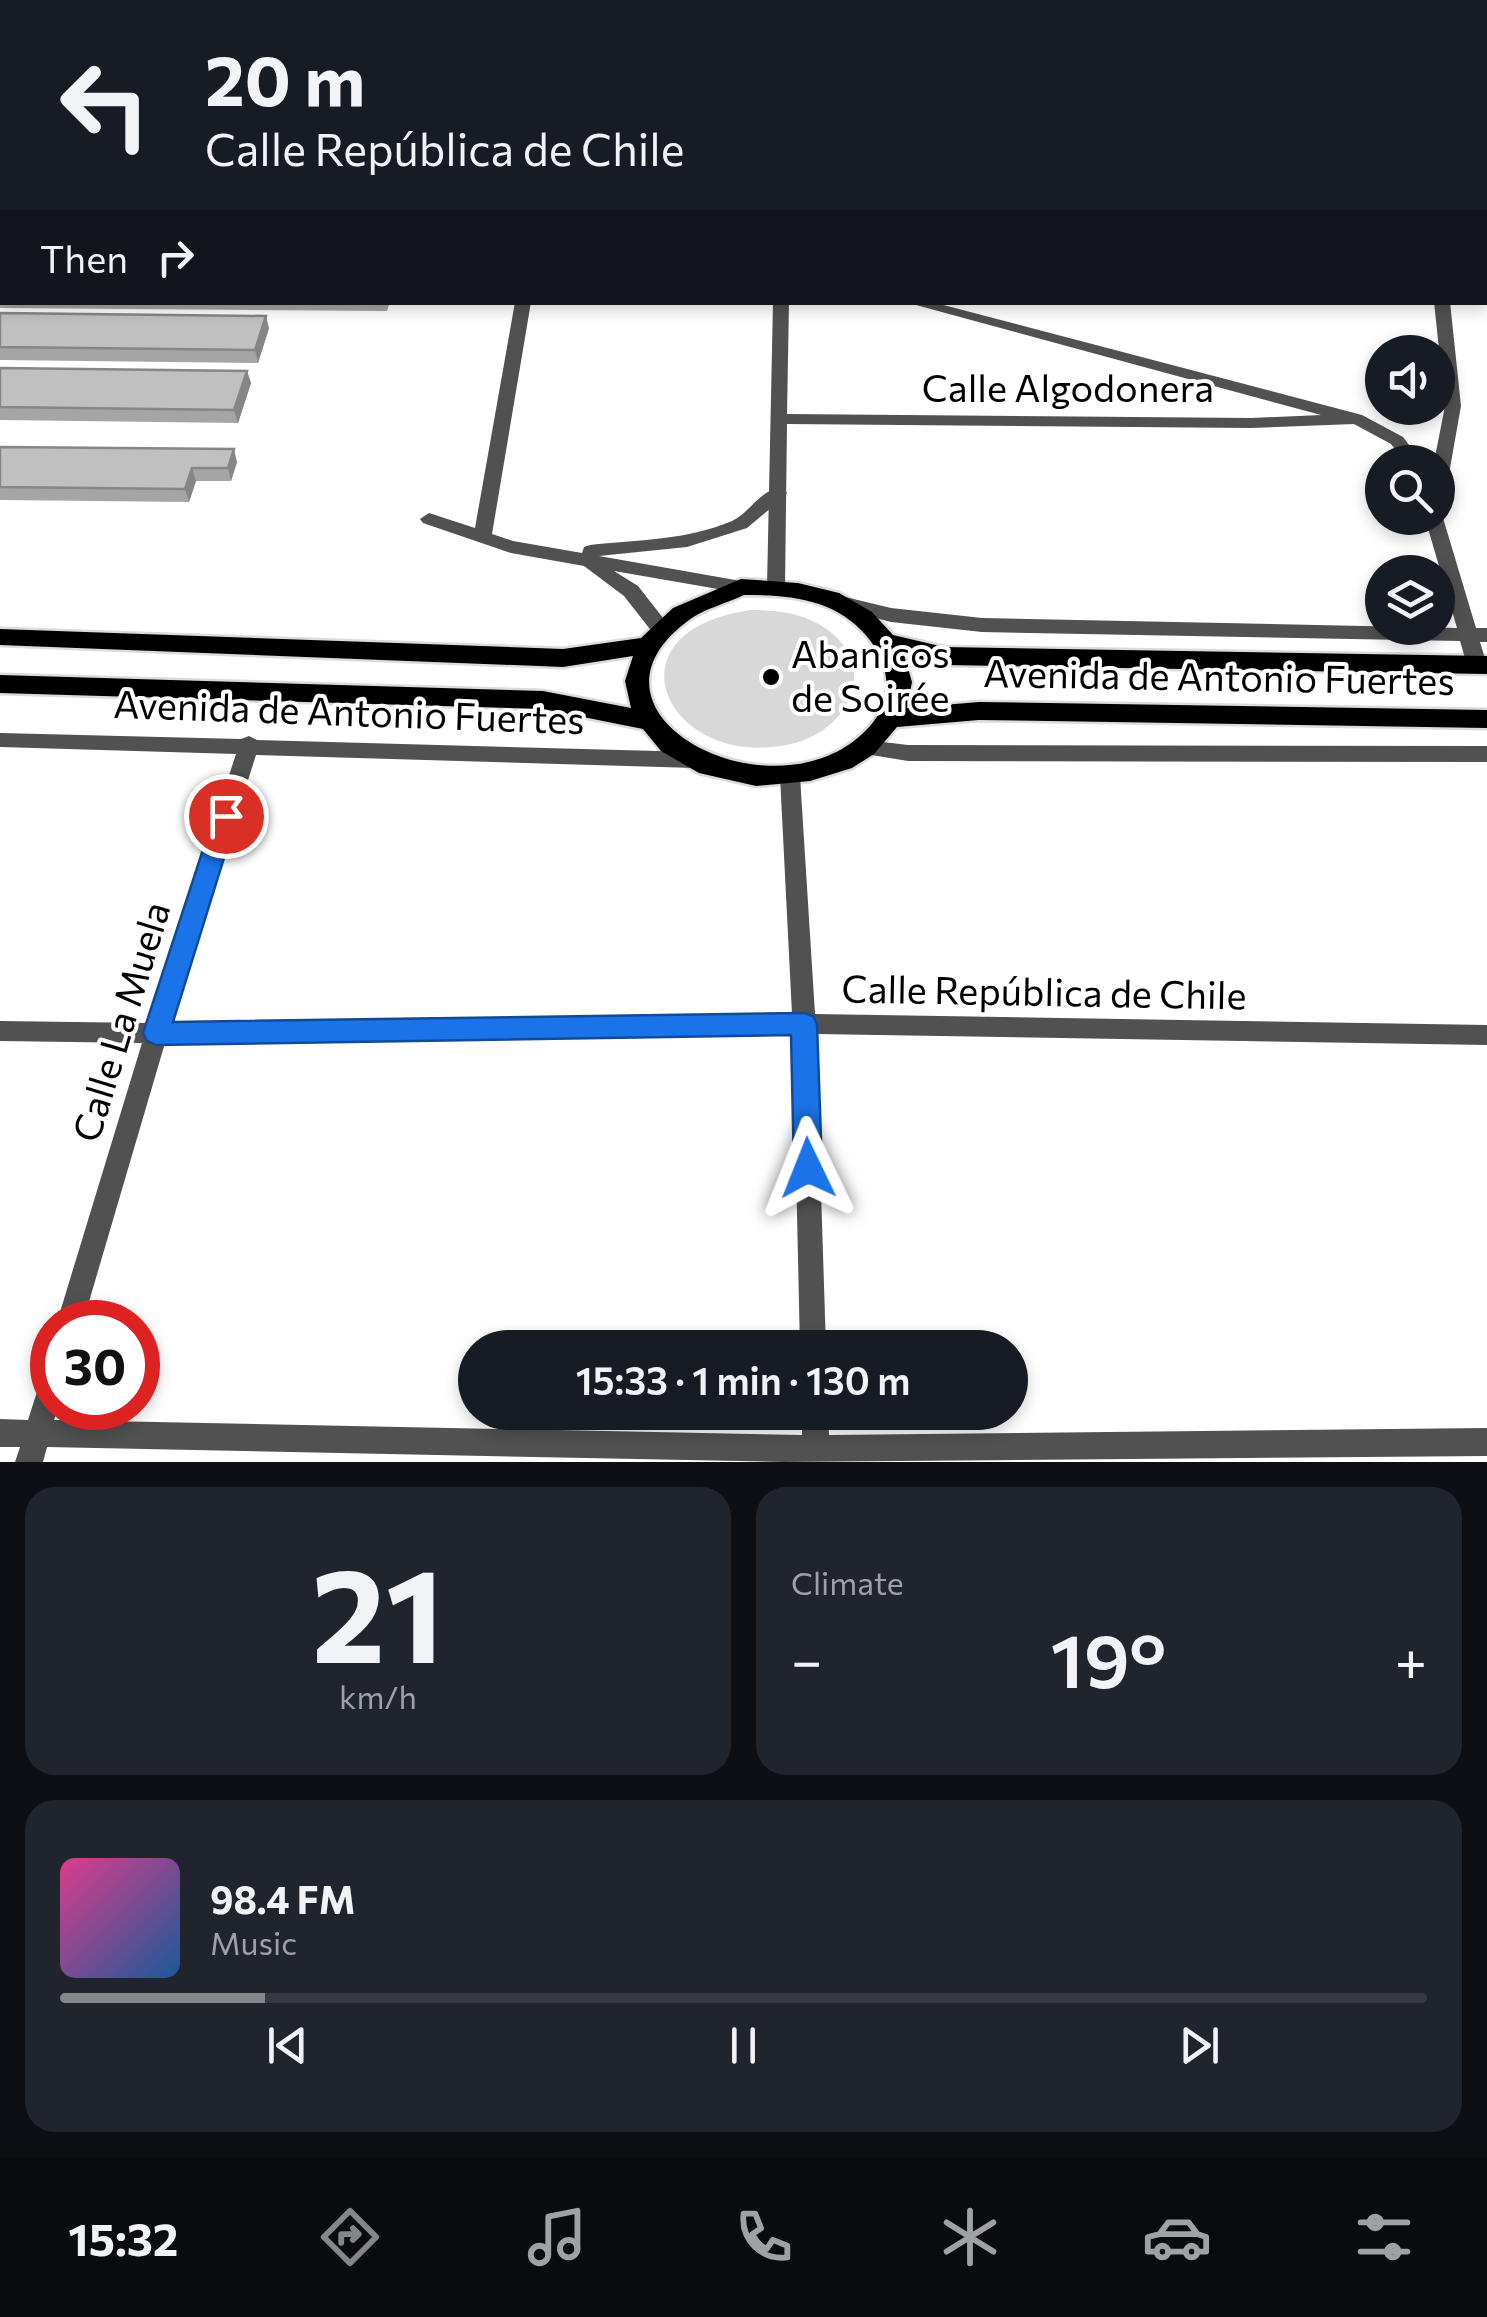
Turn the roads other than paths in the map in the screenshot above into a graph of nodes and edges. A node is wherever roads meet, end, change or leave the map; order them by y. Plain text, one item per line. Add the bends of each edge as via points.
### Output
1 (523, 305) edge
2 (781, 305) edge
3 (923, 305) edge
4 (1442, 305) edge
5 (1356, 419) junction
6 (780, 420) junction
7 (1402, 445) edge
8 (1445, 445) edge
9 (778, 493) junction
10 (429, 519) dead end
11 (1440, 535) edge
12 (482, 538) junction
13 (544, 554) junction
14 (578, 558) junction
15 (741, 587) junction
16 (776, 587) junction
17 (836, 601) junction
18 (1478, 635) edge
19 (0, 637) edge
20 (653, 637) junction
21 (887, 642) junction
22 (1482, 665) edge
23 (0, 684) edge
24 (890, 719) junction
25 (1487, 719) edge
26 (649, 721) junction
27 (0, 740) edge
28 (248, 744) junction
29 (866, 748) junction
30 (1487, 754) edge
31 (695, 760) junction
32 (790, 776) junction
33 (804, 1024) junction
34 (0, 1031) edge
35 (156, 1033) junction
36 (1487, 1036) edge
37 (77, 1300) edge
38 (812, 1330) edge
39 (38, 1430) edge
40 (815, 1430) edge
41 (0, 1433) edge
42 (37, 1434) junction
43 (1487, 1442) edge
44 (816, 1456) edge
45 (29, 1462) edge

1 - 12 street
2 - 6 street
3 - 5 street
4 - 8 street via 1452,406
5 - 6 street, Calle Algodonera
5 - 7 street
6 - 9 street
9 - 13 street via 741,524 687,540
9 - 16 street
10 - 12 street
11 - 18 street
12 - 13 street
13 - 14 street
14 - 15 street
14 - 20 street via 631,591
15 - 16 main road
15 - 20 main road via 703,599
16 - 17 main road
17 - 18 street, Avenida de Antonio Fuertes via 890,615 982,624
17 - 21 main road
18 - 22 street
19 - 20 main road, Avenida de Antonio Fuertes via 563,658
20 - 26 main road via 637,684
21 - 22 main road, Avenida de Antonio Fuertes via 944,656
21 - 24 main road via 900,679
23 - 26 main road, Avenida de Antonio Fuertes via 543,700
24 - 25 main road, Avenida de Antonio Fuertes via 979,710
24 - 29 main road
26 - 31 main road
27 - 28 street, Avenida de Antonio Fuertes
28 - 31 street, Avenida de Antonio Fuertes
28 - 35 street, Calle La Muela
29 - 30 street, Avenida de Antonio Fuertes
29 - 32 main road
31 - 32 main road via 724,772
32 - 33 street
33 - 35 street, Calle República de Chile
33 - 36 street, Calle República de Chile
33 - 38 street
34 - 35 street, Calle República de Chile
35 - 37 street, Calle La Muela
39 - 42 street
40 - 44 street
41 - 42 street
42 - 44 street
42 - 45 street
43 - 44 street

